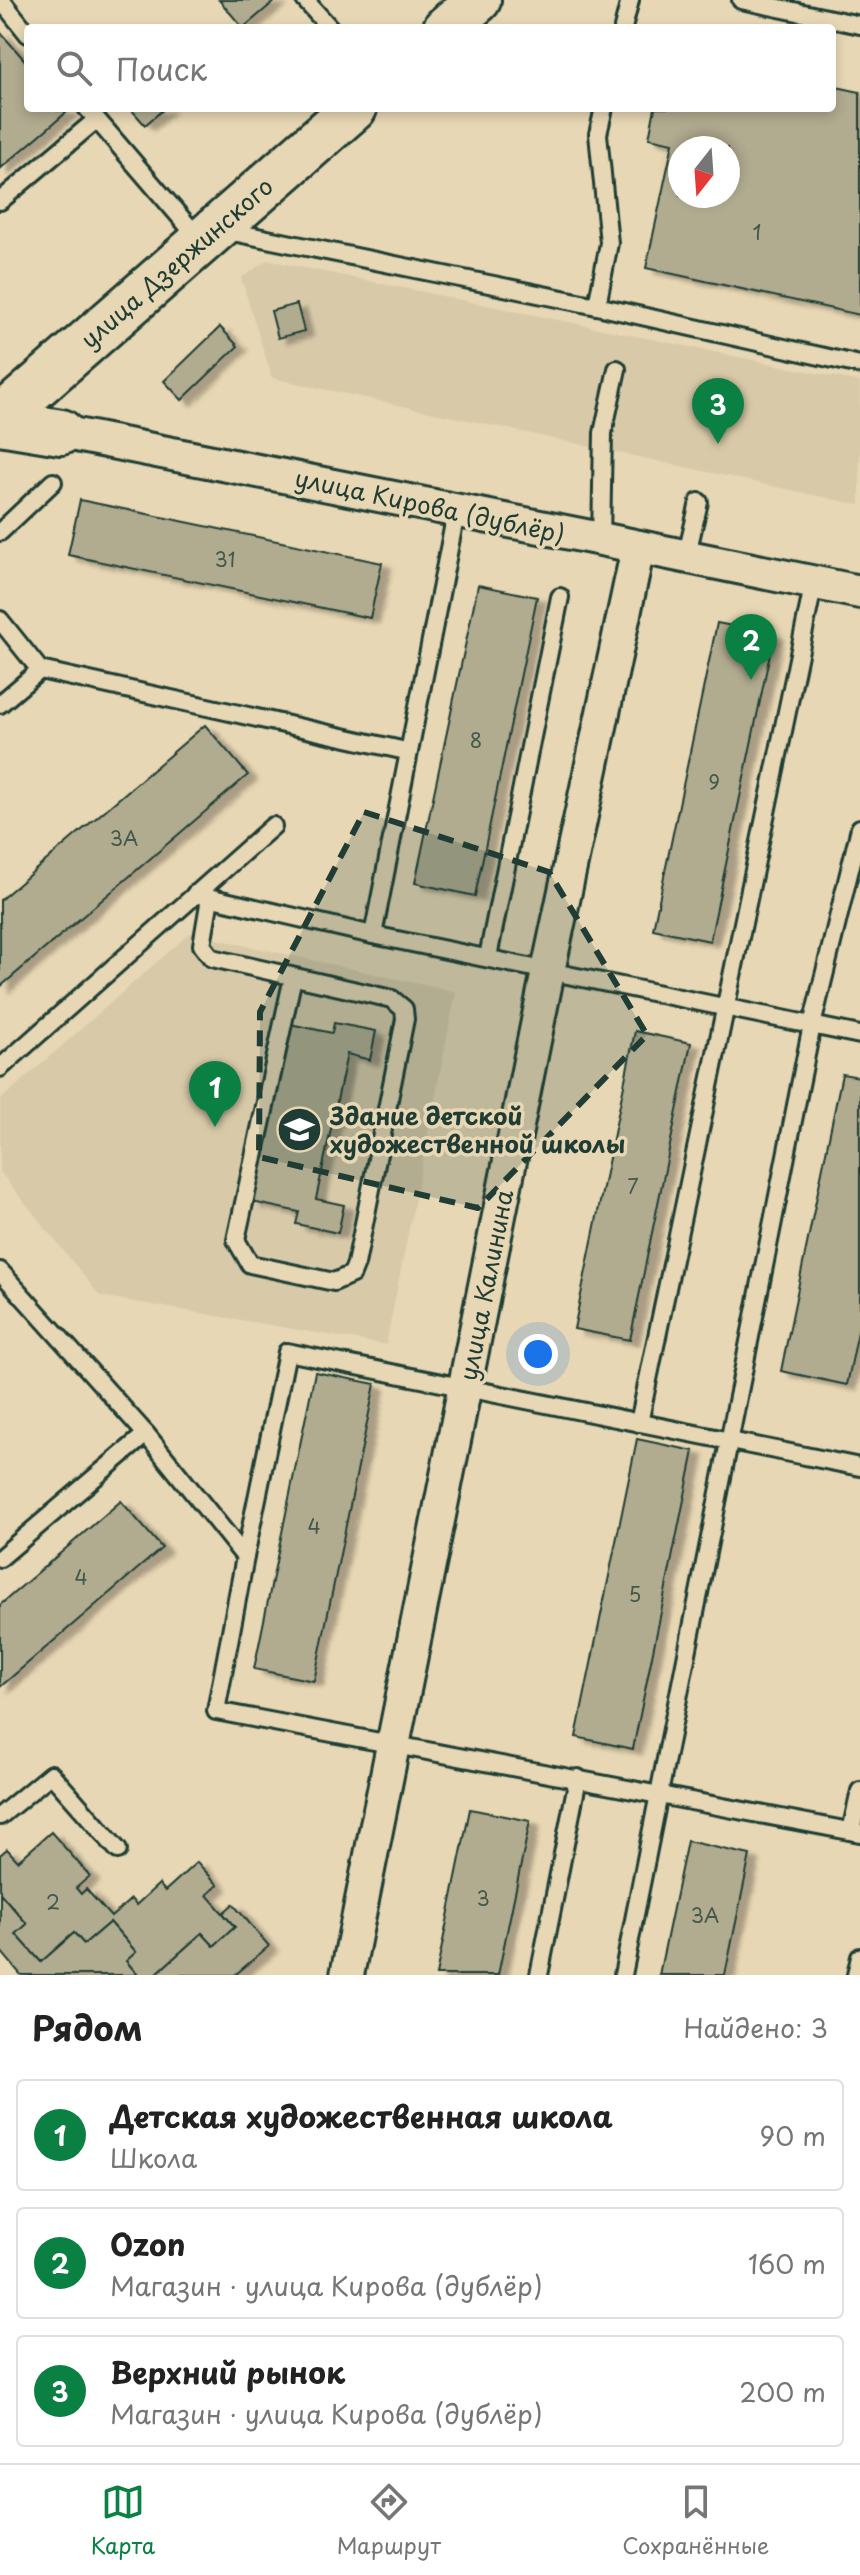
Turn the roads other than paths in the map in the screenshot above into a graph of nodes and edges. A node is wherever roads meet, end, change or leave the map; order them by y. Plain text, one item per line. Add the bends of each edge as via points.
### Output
1 (1, 0) edge
2 (305, 0) edge
3 (478, 0) edge
4 (630, 0) edge
5 (741, 0) edge
6 (793, 5) edge
7 (326, 24) edge
8 (451, 24) edge
9 (624, 24) edge
10 (860, 25) edge
11 (24, 29) edge
12 (349, 112) edge
13 (603, 112) edge
14 (91, 114) edge
15 (0, 201) edge
16 (207, 234) junction
17 (597, 306) junction
18 (860, 365) edge
19 (617, 369) dead end
20 (0, 420) edge
21 (61, 432) joint
22 (53, 482) dead end
23 (699, 502) dead end
24 (457, 508) junction
25 (0, 532) edge
26 (601, 540) junction
27 (638, 548) junction
28 (686, 558) junction
29 (814, 582) junction
30 (860, 592) edge
31 (560, 597) dead end
32 (0, 620) edge
33 (40, 670) junction
34 (0, 704) edge
35 (406, 751) junction
36 (273, 826) dead end
37 (860, 828) edge
38 (203, 896) junction
39 (373, 935) junction
40 (488, 957) junction
41 (548, 971) junction
42 (293, 977) junction
43 (723, 1007) junction
44 (812, 1025) junction
45 (860, 1035) edge
46 (0, 1068) edge
47 (0, 1271) edge
48 (464, 1389) junction
49 (639, 1423) junction
50 (146, 1434) junction
51 (727, 1441) junction
52 (860, 1467) edge
53 (245, 1557) junction
54 (0, 1558) edge
55 (391, 1747) junction
56 (578, 1778) junction
57 (860, 1791) edge
58 (658, 1792) junction
59 (0, 1816) edge
60 (856, 1832) edge
61 (118, 1850) dead end
62 (860, 1957) edge
63 (347, 1975) edge
64 (539, 1975) edge
65 (623, 1975) edge
66 (856, 1975) edge

1 - 11 lane
2 - 7 lane
3 - 8 main road
4 - 9 lane
5 - 6 lane
6 - 10 lane
12 - 16 main road, улица Дзержинского
13 - 17 lane via 598,134 609,243
14 - 15 lane
14 - 16 lane
16 - 17 lane
16 - 20 main road, улица Дзержинского
17 - 18 lane
19 - 26 lane via 603,433
20 - 21 main road, улица Кирова (дублёр)
21 - 24 street, улица Кирова (дублёр)
22 - 25 lane
23 - 28 lane
24 - 26 street, улица Кирова (дублёр)
24 - 35 lane
26 - 27 street, улица Кирова (дублёр)
27 - 28 street, улица Кирова (дублёр)
27 - 41 street, улица Калинина
28 - 29 street, улица Кирова (дублёр)
29 - 30 street, улица Кирова (дублёр)
29 - 43 lane
31 - 40 lane
32 - 33 lane
33 - 34 lane
33 - 35 lane
35 - 39 lane
36 - 38 lane
37 - 44 lane
38 - 39 lane
38 - 42 lane via 205,952 220,961
38 - 46 lane
39 - 40 lane
40 - 41 lane
41 - 43 lane
41 - 48 street, улица Калинина
42 - 42 lane via 392,999 404,1009 356,1264 352,1274 334,1282 250,1264 236,1240
43 - 44 lane
43 - 49 lane
44 - 45 lane
44 - 51 lane
47 - 50 lane
48 - 49 lane
48 - 53 lane via 287,1352
48 - 55 street, улица Калинина
49 - 51 lane
50 - 53 lane
50 - 54 lane
51 - 52 lane
51 - 58 lane
53 - 55 lane via 216,1711
55 - 56 lane
55 - 63 street, улица Калинина
56 - 58 lane
56 - 64 lane
57 - 60 lane
58 - 60 lane
58 - 65 lane
59 - 61 lane via 51,1774
62 - 66 lane

